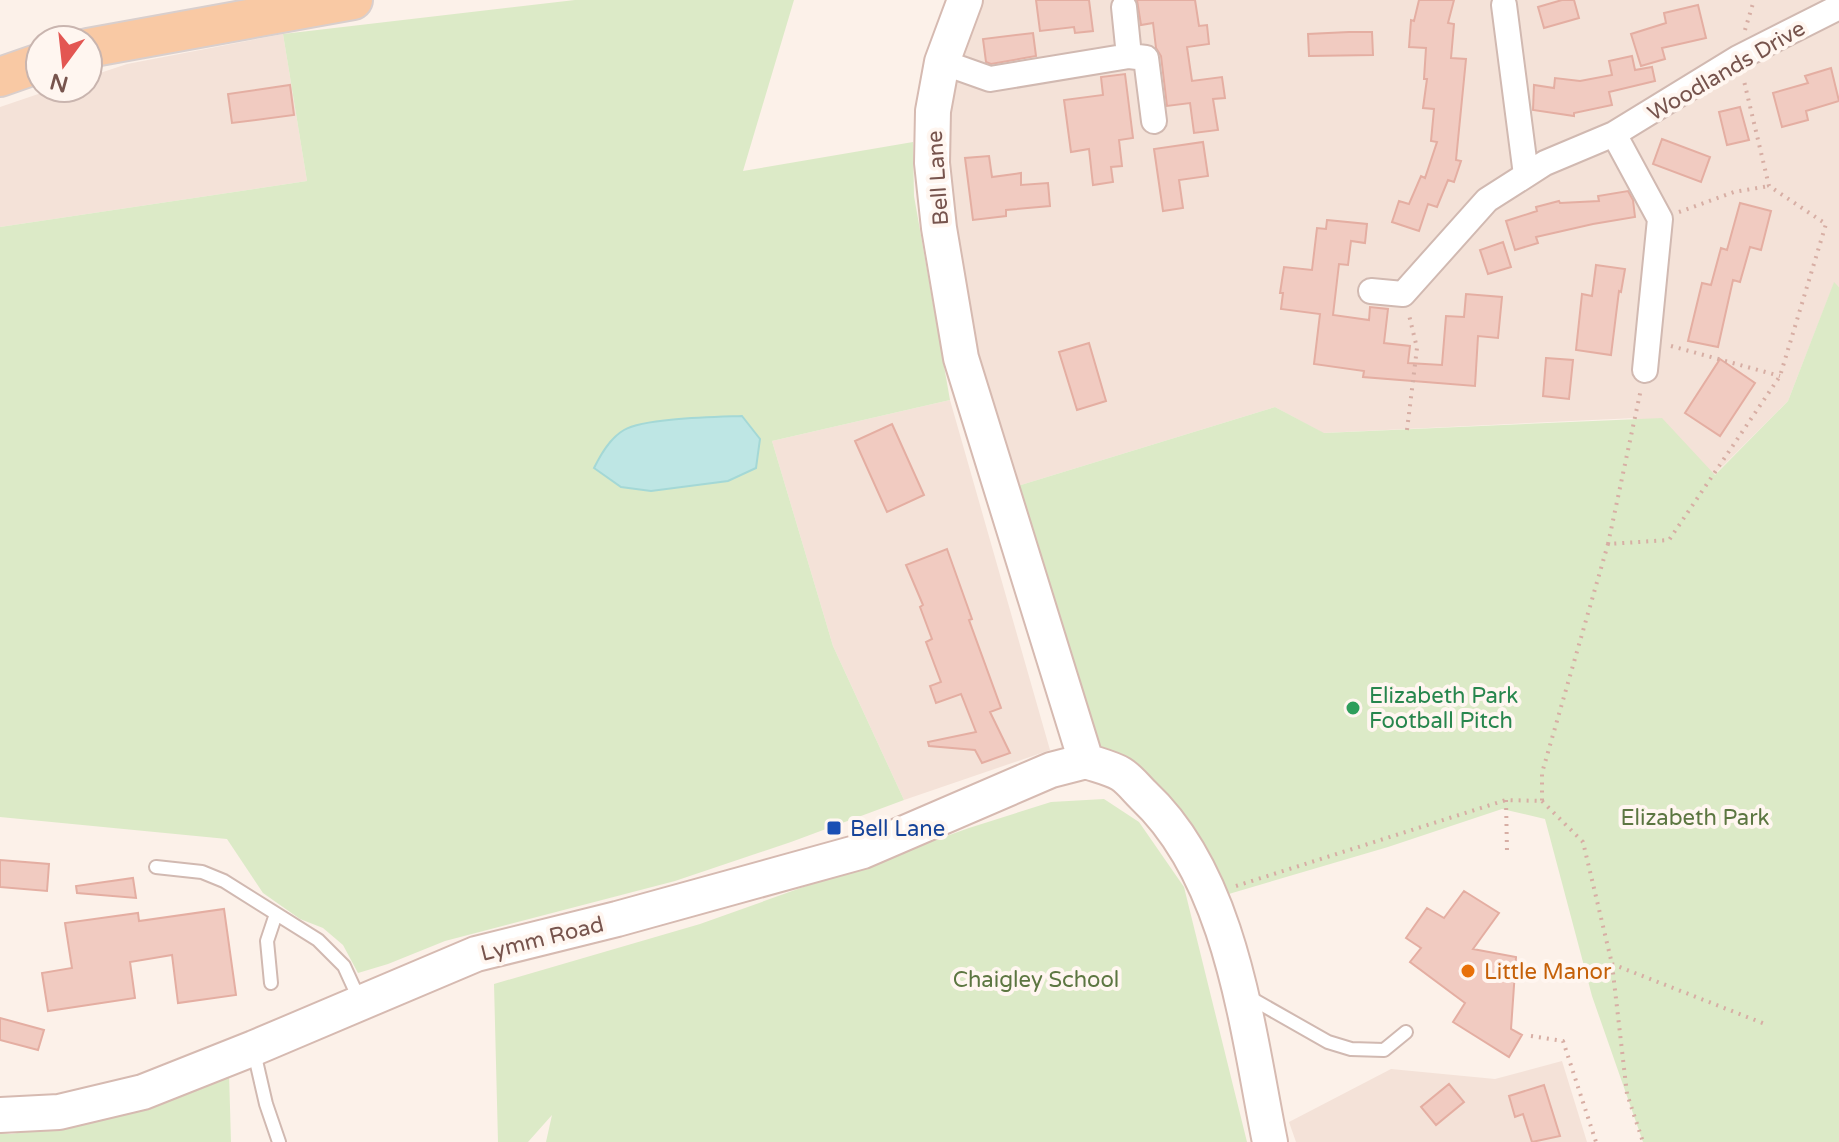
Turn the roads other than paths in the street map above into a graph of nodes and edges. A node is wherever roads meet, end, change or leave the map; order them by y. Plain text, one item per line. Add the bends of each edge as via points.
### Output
1 (353, 0) edge
2 (965, 0) edge
3 (1504, 5) dead end
4 (1124, 7) dead end
5 (1839, 7) edge
6 (104, 45) edge
7 (1129, 56) junction
8 (942, 62) junction
9 (24, 69) edge
10 (0, 77) edge
11 (1154, 121) dead end
12 (1614, 134) junction
13 (1526, 175) junction
14 (1371, 291) dead end
15 (1645, 370) road end
16 (1086, 761) junction
17 (156, 867) dead end
18 (276, 914) junction
19 (271, 983) dead end
20 (1240, 993) junction
21 (362, 1003) junction
22 (1406, 1032) dead end
23 (254, 1048) junction
24 (0, 1115) edge
25 (279, 1142) edge
26 (1270, 1142) edge

1 - 6 main road
2 - 8 main road, Bell Lane
3 - 13 street
4 - 7 street
5 - 12 street, Woodlands Drive via 1738,58
7 - 8 street via 990,79
7 - 11 street via 1146,58
8 - 16 main road, Bell Lane via 933,111 932,163 961,358
9 - 10 main road
12 - 13 street, Woodlands Drive
12 - 15 street via 1660,219
13 - 14 street, Woodlands Drive via 1487,200 1403,294
16 - 20 main road via 1120,773 1184,843 1211,894
16 - 21 main road, Lymm Road via 1051,770 863,851 476,954
17 - 18 lane via 213,876
18 - 19 lane via 267,941
18 - 21 lane via 331,950
20 - 22 lane via 1328,1042 1351,1049 1384,1050
20 - 26 main road
21 - 23 main road, Lymm Road
23 - 24 main road, Lymm Road via 143,1092 59,1112
23 - 25 lane

